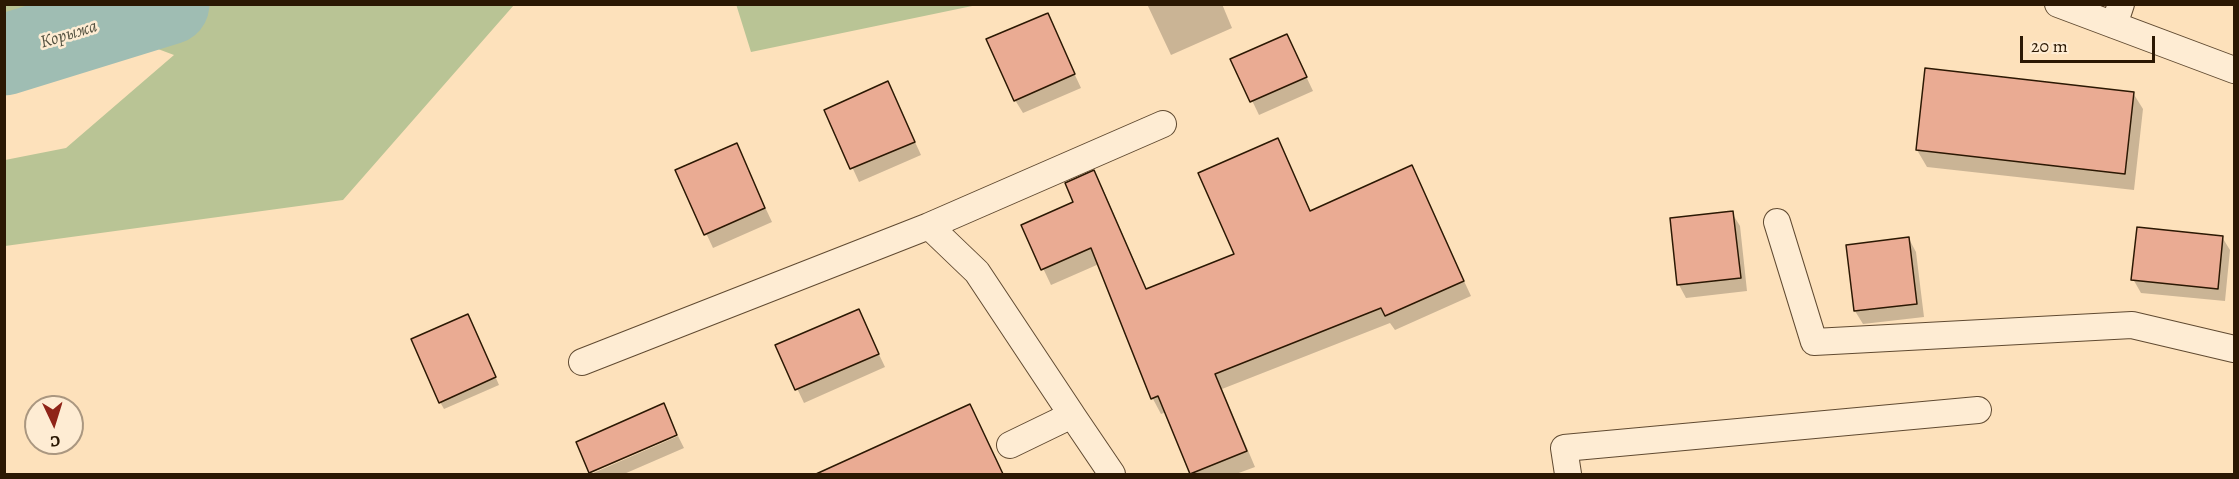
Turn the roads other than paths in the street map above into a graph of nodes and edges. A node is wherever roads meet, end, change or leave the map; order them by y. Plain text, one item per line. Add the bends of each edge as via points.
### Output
1 (2058, 4) edge
2 (2118, 15) edge
3 (2235, 70) edge
4 (1163, 124) dead end
5 (1777, 222) dead end
6 (930, 226) junction
7 (2235, 349) edge
8 (582, 362) dead end
9 (1978, 410) dead end
10 (1072, 415) junction
11 (1011, 445) dead end
12 (1112, 474) edge
13 (1568, 474) edge

1 - 2 lane
2 - 3 lane
4 - 6 lane
5 - 7 lane via 1814,342 2132,325
6 - 8 lane
6 - 10 lane via 977,272
9 - 13 lane via 1564,448
10 - 11 lane
10 - 12 lane

